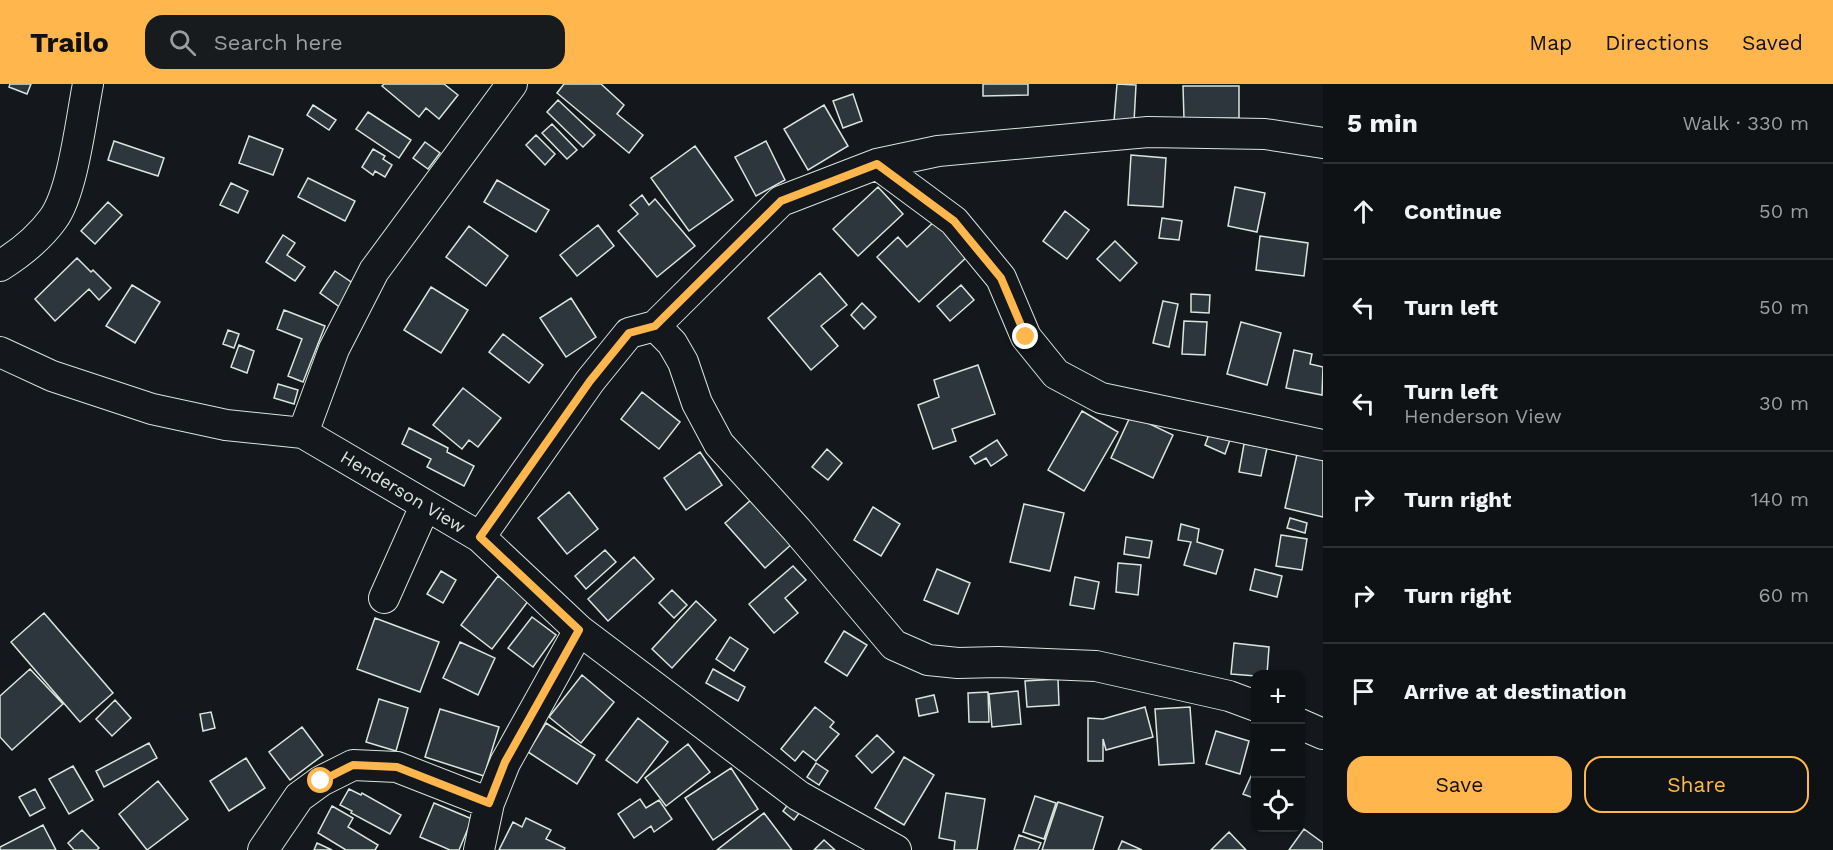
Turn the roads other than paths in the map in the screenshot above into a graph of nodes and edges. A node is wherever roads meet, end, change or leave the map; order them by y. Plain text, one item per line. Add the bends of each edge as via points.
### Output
1 (88, 84) edge
2 (512, 84) edge
3 (1323, 143) edge
4 (877, 164) junction
5 (0, 266) edge
6 (655, 326) junction
7 (0, 352) edge
8 (303, 433) junction
9 (1323, 445) edge
10 (425, 506) junction
11 (480, 537) junction
12 (384, 598) dead end
13 (579, 630) junction
14 (1251, 704) edge
15 (1302, 724) edge
16 (1323, 734) edge
17 (489, 803) junction
18 (892, 849) edge
19 (262, 850) edge
20 (479, 850) edge

1 - 5 street via 67,190 53,219
2 - 8 street via 374,271 334,349
3 - 4 street via 1265,134 1148,132 938,151
4 - 6 street via 781,201
4 - 9 street via 954,221 1001,278 1026,337 1056,374 1101,398
6 - 11 street via 629,333 590,381
6 - 14 street via 683,362 697,404 719,444 894,645 928,660 1096,666
7 - 8 street, Henderson View via 52,375 152,409 226,425
8 - 10 street, Henderson View
10 - 11 street, Henderson View
10 - 12 street
11 - 13 street, Henderson View
13 - 17 street via 505,762
13 - 18 street, Henderson View via 800,795
15 - 16 street
17 - 19 street via 397,767 353,765 299,797
17 - 20 street

